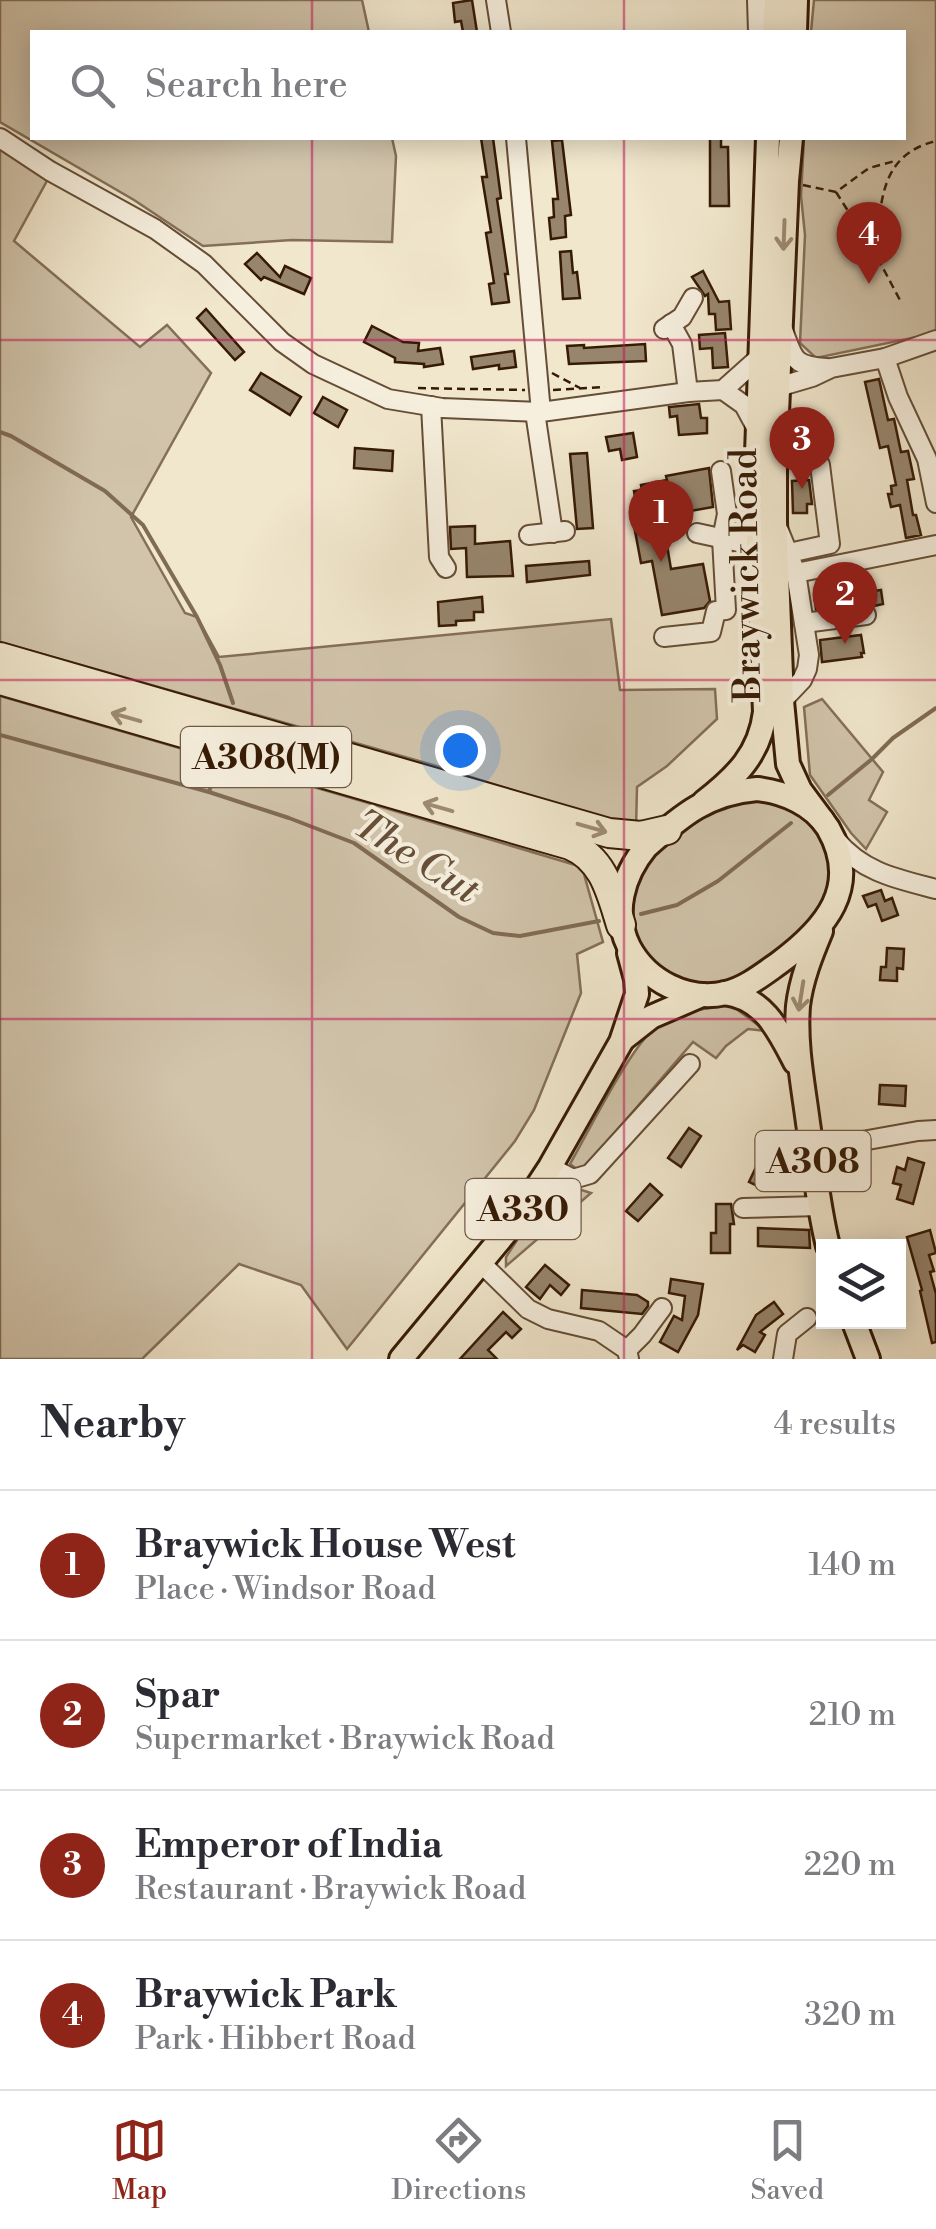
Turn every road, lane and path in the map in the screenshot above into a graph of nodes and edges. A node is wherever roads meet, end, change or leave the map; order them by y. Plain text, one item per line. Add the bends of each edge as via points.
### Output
1 (496, 0) edge
2 (757, 0) edge
3 (776, 0) edge
4 (796, 0) edge
5 (502, 30) edge
6 (758, 30) edge
7 (774, 30) edge
8 (795, 30) edge
9 (0, 138) edge
10 (516, 140) edge
11 (765, 140) edge
12 (790, 140) edge
13 (936, 141) edge
14 (897, 161) junction
15 (786, 181) junction
16 (836, 192) junction
17 (876, 254) junction
18 (694, 298) dead end
19 (901, 302) dead end
20 (781, 324) junction
21 (936, 340) edge
22 (762, 356) junction
23 (885, 358) junction
24 (537, 366) junction
25 (831, 368) junction
26 (778, 387) junction
27 (415, 388) dead end
28 (539, 390) junction
29 (723, 390) junction
30 (688, 392) junction
31 (431, 406) junction
32 (538, 412) junction
33 (759, 432) junction
34 (820, 465) dead end
35 (721, 471) dead end
36 (936, 503) edge
37 (775, 522) junction
38 (697, 532) dead end
39 (530, 534) dead end
40 (722, 539) junction
41 (936, 545) edge
42 (758, 552) junction
43 (789, 553) junction
44 (446, 568) dead end
45 (796, 572) junction
46 (866, 615) dead end
47 (804, 622) junction
48 (664, 636) dead end
49 (0, 657) edge
50 (0, 680) edge
51 (782, 701) junction
52 (704, 802) junction
53 (825, 825) junction
54 (667, 830) junction
55 (866, 868) junction
56 (936, 889) edge
57 (837, 896) junction
58 (826, 921) junction
59 (622, 928) junction
60 (714, 994) junction
61 (621, 1042) junction
62 (690, 1064) dead end
63 (800, 1074) junction
64 (936, 1130) edge
65 (812, 1150) junction
66 (550, 1167) junction
67 (820, 1206) junction
68 (743, 1208) dead end
69 (827, 1239) edge
70 (482, 1264) junction
71 (662, 1308) dead end
72 (806, 1318) dead end
73 (857, 1329) edge
74 (628, 1354) edge
75 (402, 1359) edge
76 (782, 1359) edge
77 (868, 1359) edge

1 - 5 street
2 - 6 street
3 - 7 main road
4 - 8 main road
9 - 31 street via 204,264 313,364 388,399
10 - 24 street
11 - 22 main road
12 - 15 main road, Braywick Road
13 - 14 path
14 - 16 path via 869,168
14 - 17 path via 882,190
15 - 16 path
15 -> 20 main road, Braywick Road
16 - 17 path
17 - 19 path
18 - 30 street via 667,327 682,344
20 - 25 street via 794,358 806,367
20 - 26 main road, Braywick Road
21 - 23 street
22 - 29 street
22 - 33 main road
23 - 25 street
23 - 36 street via 927,458
24 - 28 street
24 - 28 path via 582,388
25 - 26 street
26 - 37 main road, Braywick Road
27 - 28 path
28 - 32 street
29 - 30 street
29 - 33 street via 744,405
30 - 32 street
31 - 32 street
31 - 44 street via 439,557
32 - 39 street via 559,532
33 - 42 main road
34 - 43 street via 830,544
35 - 40 street via 727,514
37 - 43 street
37 - 51 main road, Braywick Road
38 - 40 street
40 - 42 street
40 - 48 street via 726,610 716,611 711,632
41 - 45 street
42 - 52 main road via 764,723 748,762
43 - 45 street
45 - 47 street
46 - 47 street
47 - 51 street via 807,669
49 -> 54 highway, A308(M) via 608,833
59 -> 50 highway, A308(M) via 599,867 570,845
51 - 53 main road, Braywick Road via 788,764
52 - 53 main road via 769,790 792,797
52 - 54 main road
53 - 55 street
53 - 57 main road via 841,872
54 - 59 main road via 632,867
55 - 56 street
55 - 57 street
57 - 58 main road
58 - 60 main road via 748,984
58 -> 63 main road, A308 via 800,994
59 - 60 main road via 631,951 654,976 674,988
59 - 61 main road, A330 via 637,987
60 - 61 main road, A330 via 651,1017
60 - 63 main road, A308 via 751,1002 766,1013
61 - 66 main road, A330
62 - 66 street via 590,1174 574,1179
63 - 65 main road, A308
64 - 65 street
65 - 67 main road, A308
66 - 70 main road, A330
67 - 68 street
67 - 69 main road, A308
70 - 74 street via 528,1309 599,1331
70 - 75 main road, A330
71 - 74 street
72 - 76 street via 787,1334
73 - 77 main road

